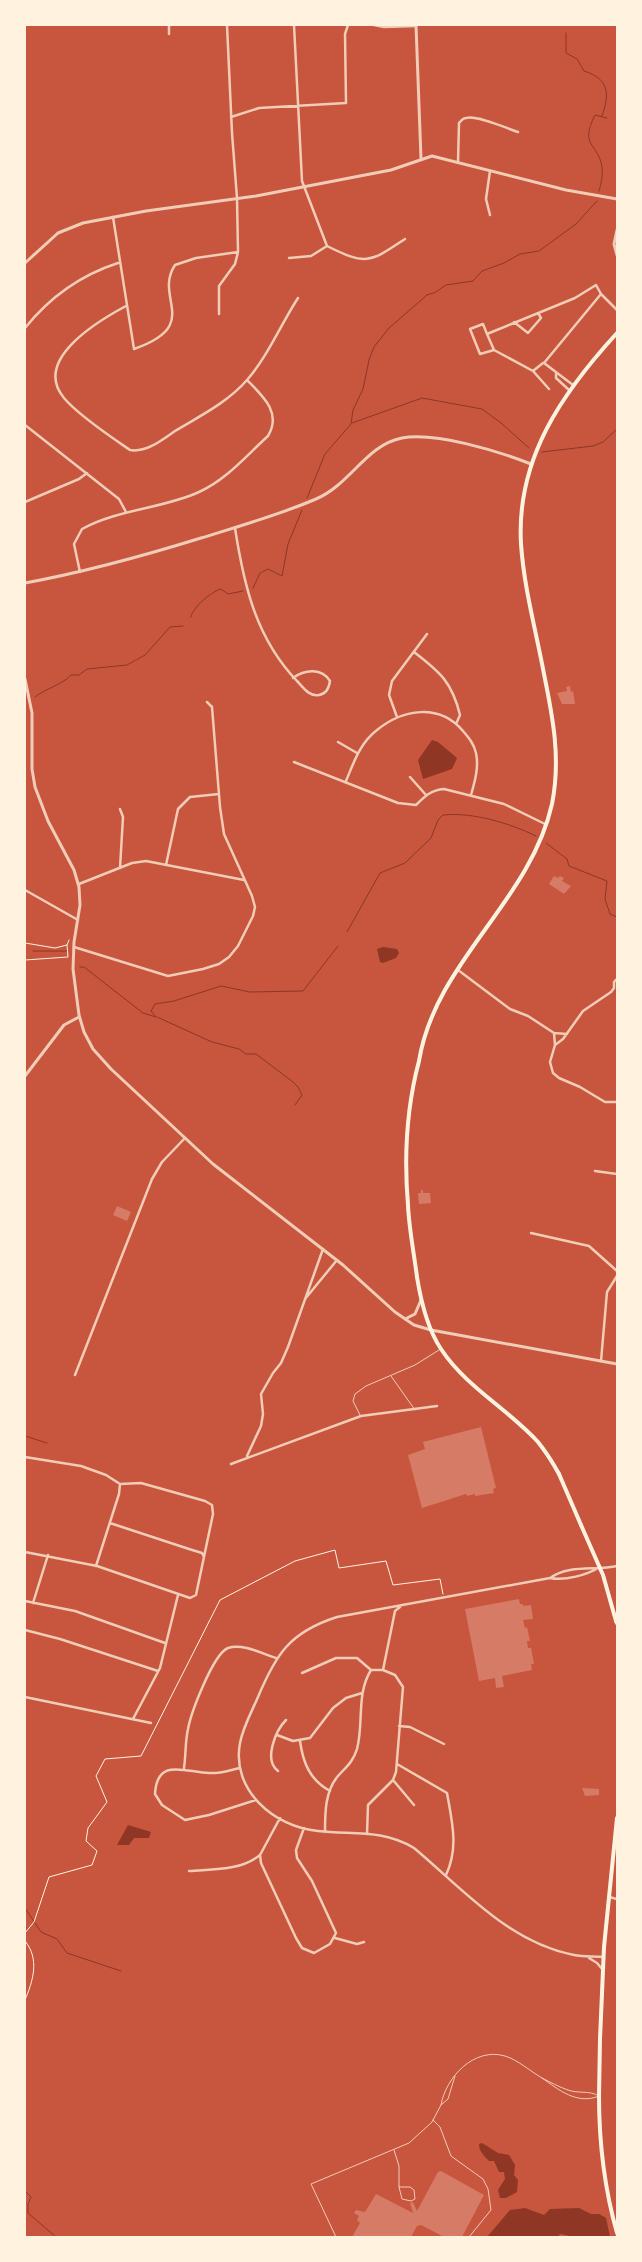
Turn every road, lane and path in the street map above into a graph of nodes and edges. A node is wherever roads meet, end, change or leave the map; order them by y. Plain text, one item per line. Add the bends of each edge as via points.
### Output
1 (169, 25) edge
2 (227, 25) edge
3 (294, 25) edge
4 (348, 25) edge
5 (374, 25) edge
6 (416, 26) edge
7 (169, 34) dead end
8 (299, 104) junction
9 (231, 116) junction
10 (518, 132) dead end
11 (421, 159) junction
12 (458, 162) junction
13 (490, 169) junction
14 (306, 186) junction
15 (237, 198) junction
16 (617, 199) edge
17 (490, 215) dead end
18 (113, 217) junction
19 (617, 230) edge
20 (405, 239) dead end
21 (327, 246) junction
22 (238, 252) junction
23 (617, 255) edge
24 (289, 258) dead end
25 (25, 263) edge
26 (119, 263) junction
27 (601, 294) junction
28 (298, 298) dead end
29 (126, 306) junction
30 (617, 310) edge
31 (538, 313) junction
32 (220, 314) dead end
33 (514, 322) junction
34 (25, 328) edge
35 (617, 333) edge
36 (487, 334) junction
37 (494, 350) junction
38 (544, 362) junction
39 (533, 371) junction
40 (556, 374) junction
41 (247, 380) junction
42 (573, 385) junction
43 (550, 389) dead end
44 (570, 390) junction
45 (25, 425) edge
46 (531, 464) junction
47 (87, 473) junction
48 (25, 502) edge
49 (126, 512) junction
50 (235, 528) junction
51 (80, 572) junction
52 (25, 583) edge
53 (427, 634) dead end
54 (414, 652) junction
55 (293, 678) junction
56 (25, 679) edge
57 (207, 702) dead end
58 (397, 717) junction
59 (455, 724) junction
60 (338, 742) dead end
61 (357, 753) junction
62 (294, 762) dead end
63 (410, 777) dead end
64 (346, 782) junction
65 (219, 794) junction
66 (426, 794) junction
67 (472, 795) junction
68 (120, 809) dead end
69 (546, 825) junction
70 (166, 865) junction
71 (120, 868) junction
72 (244, 880) junction
73 (79, 884) junction
74 (25, 890) edge
75 (78, 920) junction
76 (70, 940) dead end
77 (25, 943) edge
78 (67, 945) junction
79 (74, 946) junction
80 (25, 960) edge
81 (458, 970) junction
82 (617, 979) edge
83 (615, 988) edge
84 (79, 1017) junction
85 (554, 1033) junction
86 (567, 1034) junction
87 (555, 1045) junction
88 (25, 1076) edge
89 (617, 1102) edge
90 (185, 1138) junction
91 (595, 1171) dead end
92 (617, 1174) edge
93 (531, 1234) dead end
94 (323, 1250) junction
95 (337, 1260) junction
96 (617, 1271) edge
97 (617, 1276) edge
98 (304, 1300) junction
99 (421, 1300) junction
100 (404, 1318) junction
101 (431, 1330) junction
102 (441, 1349) junction
103 (601, 1362) junction
104 (617, 1364) edge
105 (75, 1375) dead end
106 (391, 1376) junction
107 (437, 1406) dead end
108 (415, 1410) junction
109 (361, 1416) junction
110 (248, 1456) junction
111 (25, 1457) edge
112 (231, 1464) dead end
113 (120, 1484) junction
114 (110, 1523) junction
115 (25, 1552) edge
116 (48, 1556) junction
117 (204, 1557) junction
118 (96, 1566) junction
119 (617, 1566) edge
120 (600, 1567) junction
121 (550, 1578) junction
122 (178, 1595) junction
123 (444, 1598) junction
124 (25, 1601) edge
125 (33, 1603) junction
126 (401, 1606) junction
127 (617, 1622) edge
128 (25, 1630) edge
129 (166, 1643) junction
130 (276, 1658) junction
131 (371, 1670) junction
132 (383, 1670) junction
133 (158, 1671) junction
134 (302, 1673) dead end
135 (362, 1693) junction
136 (25, 1697) edge
137 (133, 1719) junction
138 (286, 1720) dead end
139 (151, 1723) dead end
140 (399, 1726) junction
141 (277, 1735) junction
142 (300, 1741) junction
143 (444, 1744) dead end
144 (397, 1764) junction
145 (184, 1768) junction
146 (240, 1768) junction
147 (278, 1771) dead end
148 (393, 1780) junction
149 (330, 1791) junction
150 (256, 1800) junction
151 (414, 1805) dead end
152 (280, 1818) junction
153 (617, 1818) edge
154 (304, 1828) junction
155 (325, 1832) junction
156 (367, 1834) junction
157 (260, 1855) junction
158 (188, 1871) dead end
159 (446, 1876) junction
160 (609, 1898) junction
161 (617, 1898) edge
162 (25, 1933) edge
163 (335, 1938) junction
164 (25, 1941) edge
165 (364, 1942) dead end
166 (604, 1957) junction
167 (589, 1958) junction
168 (603, 1971) junction
169 (25, 2000) edge
170 (455, 2076) junction
171 (542, 2078) junction
172 (599, 2096) junction
173 (441, 2105) junction
174 (433, 2119) junction
175 (394, 2150) junction
176 (399, 2188) junction
177 (617, 2233) edge
178 (336, 2237) edge
179 (469, 2237) edge

1 - 7 street
2 - 9 street
3 - 8 street
4 - 8 street via 344,34 346,103
5 - 6 street
6 - 11 street
8 - 9 street via 259,108
8 - 14 street via 302,181
9 - 15 street
10 - 12 street via 475,119 462,119 459,123
11 - 12 street via 432,156
11 - 14 street via 400,169
12 - 13 street
13 - 16 street via 566,190
13 - 17 street via 486,199
14 - 15 street
14 - 21 street
15 - 18 street
15 - 22 street
18 - 25 street via 66,229
18 - 26 street
19 - 23 street via 614,244
20 - 21 street via 375,259 351,258
21 - 24 street via 311,256
22 - 29 street via 196,258 175,265 169,279 171,325 144,346 133,347
22 - 32 street via 235,264 219,286
26 - 29 street
26 - 34 street via 93,272 47,302
27 - 30 street
27 - 31 street via 596,285 575,298
27 - 38 street
28 - 41 street
29 - 41 street via 106,316 73,343 57,364 55,381 70,405 130,450 137,452 163,439 228,399
31 - 33 street
31 - 33 street via 541,318 528,333
33 - 36 street
35 - 42 main road
36 - 37 street
36 - 37 street via 483,324 470,329 480,354
37 - 39 street
38 - 39 street
38 - 40 street
39 - 43 street
40 - 42 street
40 - 44 street via 556,378
41 - 49 street via 273,412 268,436 207,488
42 - 44 main road
44 - 46 main road via 545,429
45 - 47 street
46 - 50 street via 450,441 414,437 395,440 379,447 346,480 324,496
46 - 69 main road via 521,507 522,554 557,752 554,791
47 - 48 street
47 - 49 street via 119,499
49 - 51 street via 82,529 74,544
50 - 51 street
50 - 55 street via 249,602 274,653
51 - 52 street
53 - 54 street
54 - 58 street via 390,687
54 - 59 street via 440,673 451,688 460,715
55 - 55 street via 311,694 318,695 325,692 330,681 318,672 300,672
56 - 73 street via 32,713 35,787 44,813
57 - 65 street via 212,707
58 - 59 street via 426,711 448,717
58 - 61 street via 377,730
59 - 67 street via 473,743 476,753
60 - 61 street
61 - 64 street
62 - 64 street
63 - 66 street
64 - 66 street via 410,806 416,805
65 - 70 street via 190,797 178,808
65 - 72 street via 224,834
66 - 67 street via 444,789
67 - 69 street via 504,804
68 - 71 street
69 - 81 main road via 518,884
70 - 71 street via 146,861
70 - 72 street
71 - 73 street
72 - 79 street via 253,902 254,916 238,946 219,964 168,976
73 - 75 street
74 - 75 street
75 - 79 street
76 - 78 path
77 - 78 path via 55,948
78 - 80 path via 68,957
79 - 84 street
81 - 85 street via 510,1008
81 - 99 main road via 432,1014 410,1112 408,1204
82 - 83 street
83 - 86 street via 583,1011
84 - 88 street via 64,1025
84 - 90 street via 88,1041 100,1059
85 - 86 street
85 - 87 street
86 - 87 street
87 - 89 street via 550,1058 553,1073 605,1102
90 - 94 street via 233,1181
90 - 105 street via 162,1162 152,1179
91 - 92 street
93 - 96 street via 590,1246
94 - 95 street
94 - 98 street
95 - 98 street
95 - 100 street
97 - 103 street via 607,1292
98 - 110 street via 281,1363 261,1394 259,1433
99 - 100 street via 415,1314
99 - 101 main road
100 - 101 street
101 - 102 main road
101 - 103 street
102 - 106 lane
102 - 120 main road via 469,1381 538,1443 559,1474
103 - 104 street
106 - 108 lane
106 - 109 lane via 355,1394 353,1401
107 - 108 street
108 - 109 street
109 - 110 street
110 - 112 street
111 - 113 street via 81,1466
113 - 114 street
113 - 117 street via 141,1483 212,1505 211,1528
114 - 117 street via 202,1553
114 - 118 street
115 - 116 street
116 - 118 street
116 - 125 street
117 - 122 street via 196,1595 190,1598
118 - 122 street
119 - 120 street
120 - 121 street via 556,1573
120 - 121 street via 558,1580
120 - 127 main road
121 - 123 street
122 - 129 street
123 - 126 street
123 - 162 path via 440,1579 393,1585 386,1561 339,1568 335,1550 295,1561 220,1600 141,1756 104,1759 96,1776 107,1802 88,1828 86,1841 97,1850 92,1865 49,1878 34,1922
124 - 125 street
125 - 129 street via 75,1611
126 - 130 street via 318,1623 301,1632
126 - 132 street via 395,1611
128 - 133 street via 60,1638
129 - 133 street
130 - 145 street via 239,1647 227,1649 218,1656 190,1723
130 - 146 street via 242,1735
131 - 132 street
131 - 134 street via 357,1658 342,1657
131 - 135 street
132 - 140 street via 395,1675 403,1687
133 - 137 street
135 - 142 street via 341,1701 326,1715 313,1735
135 - 149 street via 361,1727 354,1758
136 - 137 street
137 - 139 street
138 - 141 street
140 - 143 street via 410,1727
140 - 144 street
141 - 142 street
141 - 147 street via 271,1757
142 - 149 street via 309,1773
144 - 148 street
144 - 159 street via 447,1793 455,1842
145 - 146 street via 212,1774
145 - 150 street via 164,1773 155,1794 162,1804 181,1818 191,1820
146 - 150 street via 246,1786
148 - 151 street
148 - 156 street via 368,1805
149 - 155 street via 325,1808
150 - 152 street
152 - 154 street
152 - 157 street
153 - 160 main road
154 - 155 street
154 - 163 street via 296,1850 297,1858 335,1928
155 - 156 street
156 - 159 street via 402,1841
157 - 158 street via 238,1867
157 - 163 street via 301,1946 314,1953 326,1948
159 - 167 street via 514,1931 559,1952
160 - 161 street
160 - 166 main road
163 - 165 street via 357,1944
164 - 169 path via 34,1957 34,1967
166 - 167 street
166 - 168 main road
167 - 168 street
168 - 172 main road
170 - 171 lane via 474,2059 496,2055 519,2063
170 - 173 lane via 447,2085
170 - 173 lane via 448,2099
171 - 172 lane via 568,2091 591,2092
171 - 172 lane via 567,2095 590,2100
172 - 177 main road via 601,2158 606,2194
173 - 174 lane
174 - 175 lane via 422,2132
174 - 179 lane via 440,2127 451,2156 483,2179 488,2189 491,2210
175 - 176 lane via 399,2166
175 - 178 lane via 311,2184
176 - 176 lane via 402,2198 411,2201 415,2198 410,2187

